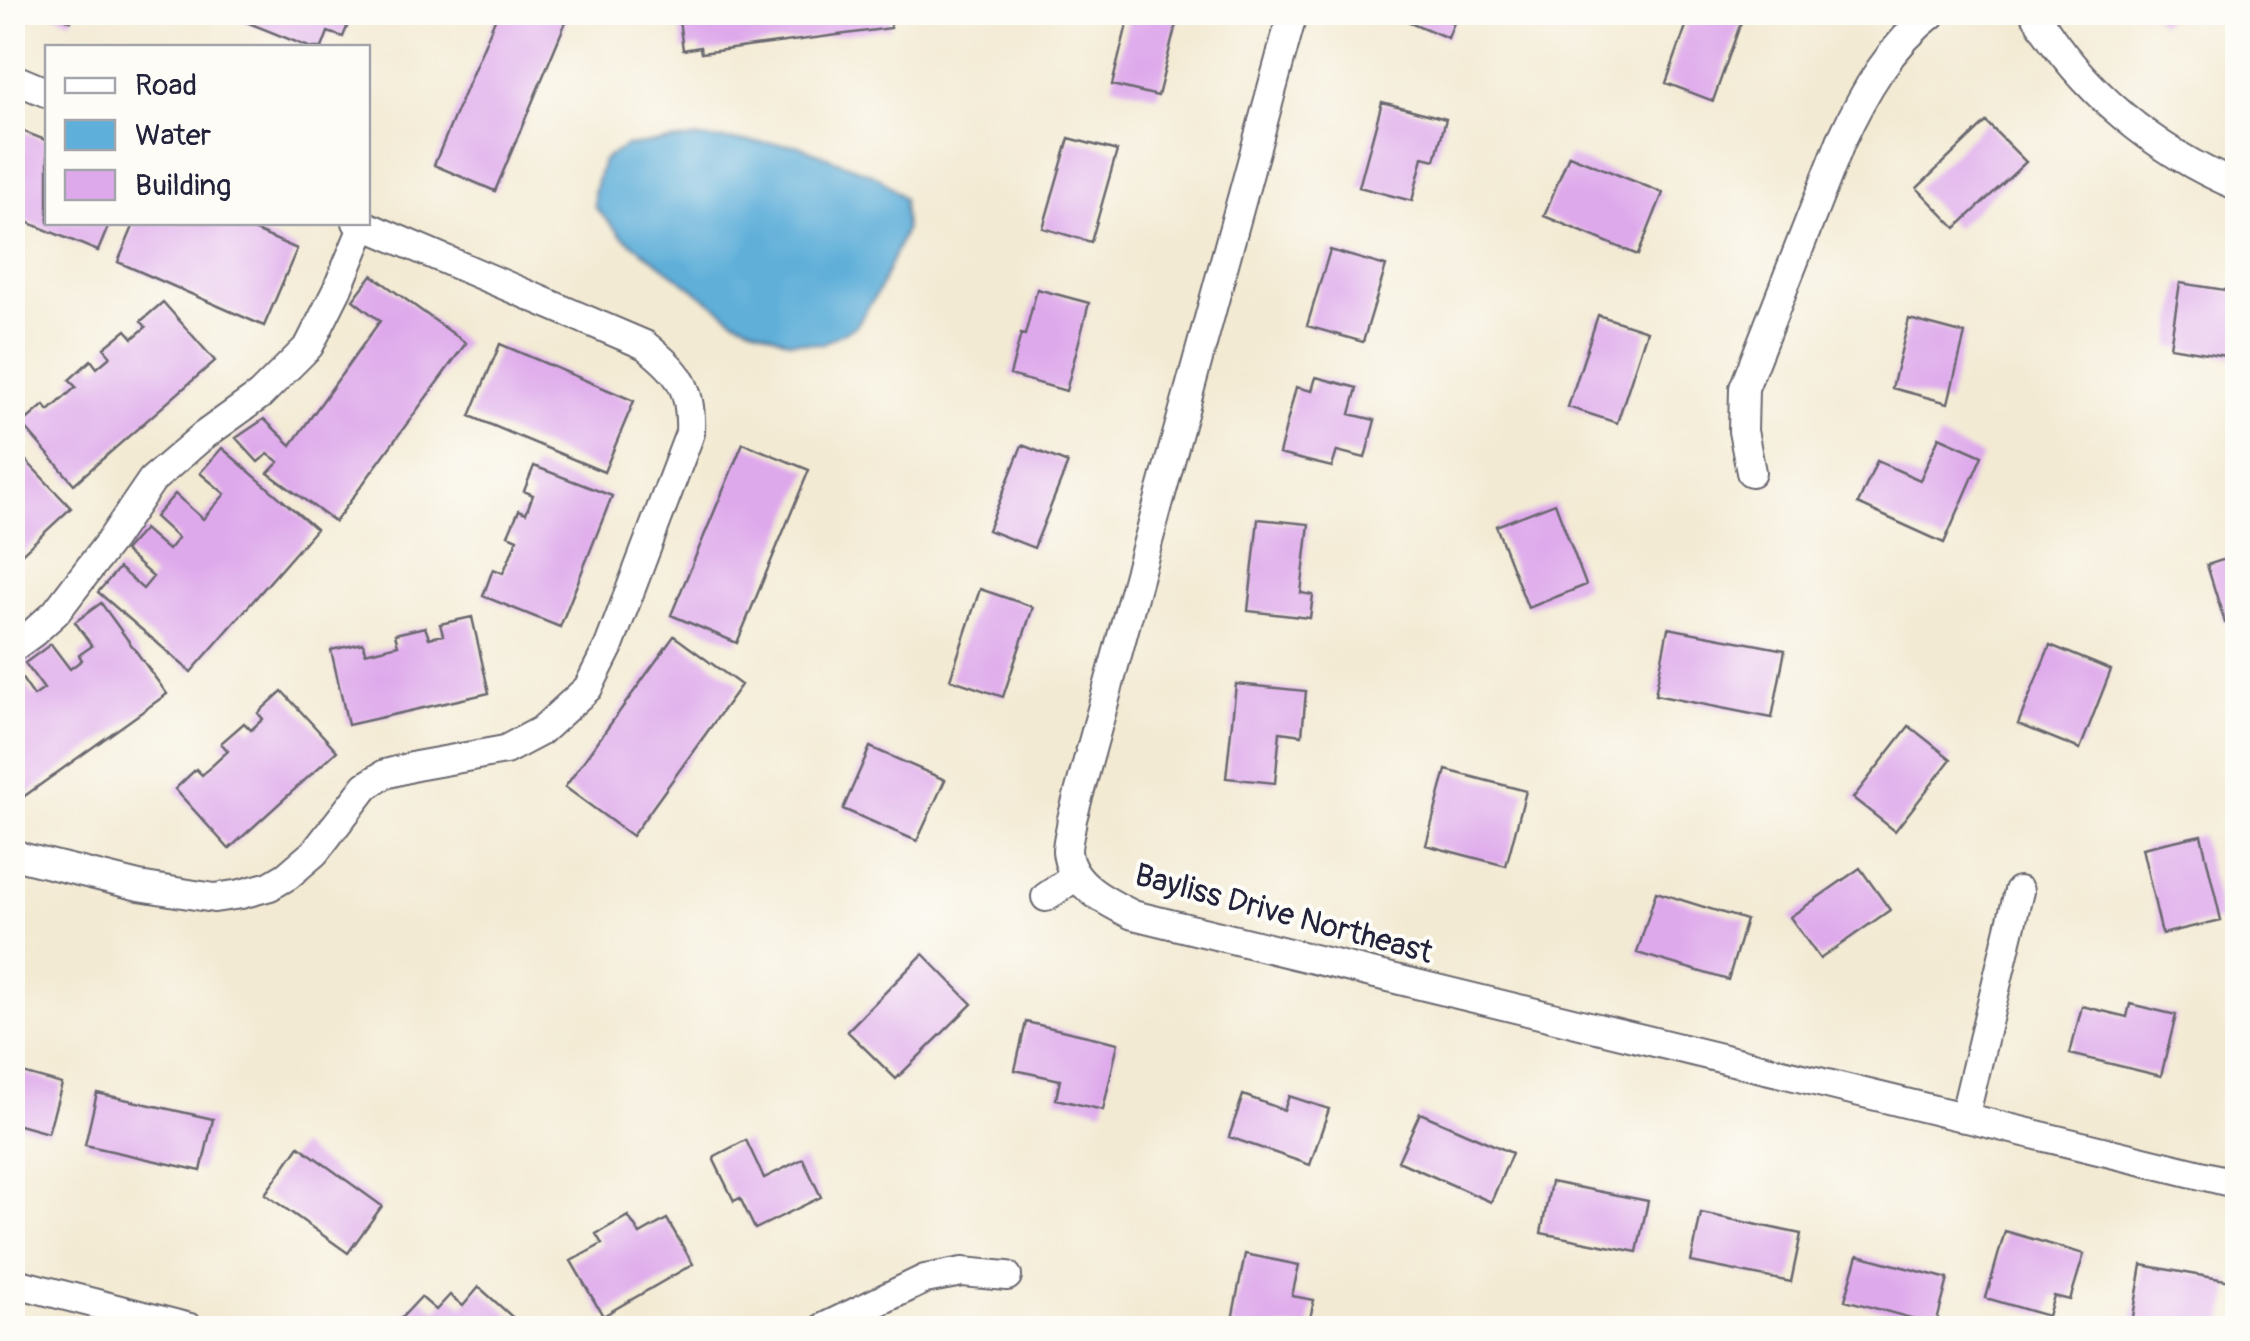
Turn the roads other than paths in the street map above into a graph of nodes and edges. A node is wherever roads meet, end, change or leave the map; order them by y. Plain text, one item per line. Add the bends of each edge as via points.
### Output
1 (1293, 12) edge
2 (1934, 12) edge
3 (2034, 12) edge
4 (12, 78) edge
5 (45, 92) edge
6 (2238, 186) edge
7 (361, 225) edge
8 (363, 225) edge
9 (1751, 472) dead end
10 (12, 648) edge
11 (12, 852) edge
12 (1076, 876) junction
13 (2019, 891) dead end
14 (1046, 897) dead end
15 (1964, 1118) junction
16 (2238, 1184) edge
17 (1007, 1276) dead end
18 (12, 1282) edge
19 (190, 1328) edge
20 (823, 1328) edge

1 - 12 street via 1072,819 1067,852
2 - 9 street via 1879,70 1841,141 1744,388
3 - 6 street via 2084,80 2133,124 2173,154
4 - 5 street
7 - 10 street via 309,346 260,395 152,480 56,612
8 - 11 street via 645,345 682,382 690,433 588,688 541,731 505,750 385,774 366,786 315,852 270,886 214,898
12 - 14 street
12 - 15 street, Bayliss Drive Northeast via 1133,915
13 - 15 street
15 - 16 street, Bayliss Drive Northeast
17 - 20 street via 962,1272 925,1279
18 - 19 street

